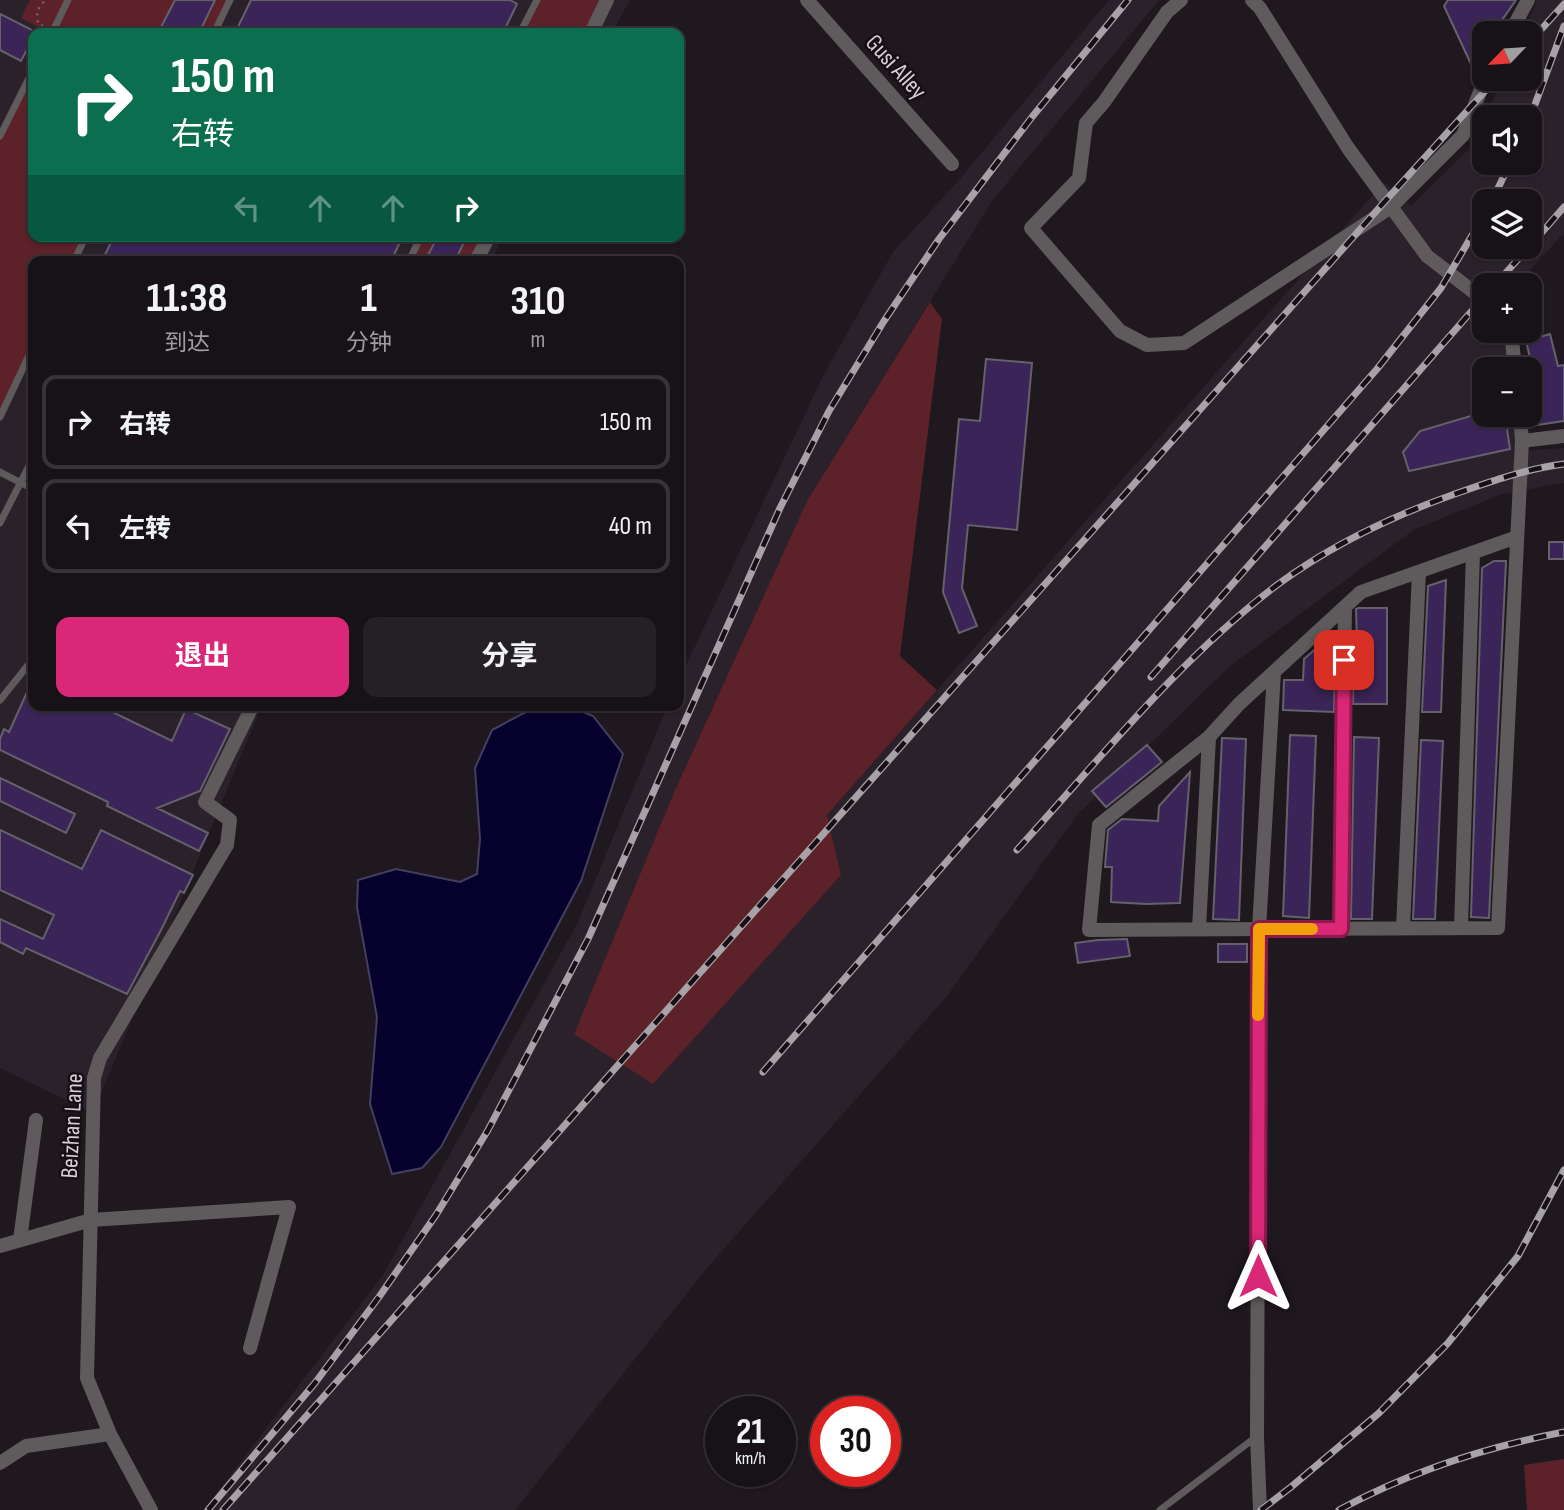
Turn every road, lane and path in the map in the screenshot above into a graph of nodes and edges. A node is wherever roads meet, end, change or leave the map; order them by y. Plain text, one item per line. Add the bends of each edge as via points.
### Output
1 (45, 0) edge
2 (68, 0) edge
3 (230, 0) edge
4 (537, 0) edge
5 (607, 0) edge
6 (807, 0) edge
7 (1181, 0) edge
8 (1252, 0) edge
9 (1528, 0) edge
10 (1517, 21) edge
11 (45, 28) edge
12 (54, 28) edge
13 (216, 28) edge
14 (523, 28) edge
15 (593, 28) edge
16 (28, 79) edge
17 (1480, 91) edge
18 (0, 136) edge
19 (952, 164) dead end
20 (1391, 207) junction
21 (1472, 291) edge
22 (28, 358) edge
23 (0, 417) edge
24 (1521, 427) edge
25 (1564, 436) edge
26 (1522, 441) junction
27 (28, 468) edge
28 (0, 472) edge
29 (21, 483) junction
30 (28, 486) edge
31 (0, 523) edge
32 (1517, 537) junction
33 (1473, 553) junction
34 (1419, 572) junction
35 (1345, 607) junction
36 (28, 665) edge
37 (1274, 672) junction
38 (0, 700) edge
39 (250, 711) edge
40 (1209, 737) junction
41 (1403, 928) junction
42 (1461, 928) junction
43 (1199, 929) junction
44 (1259, 929) junction
45 (1341, 929) junction
46 (36, 1120) dead end
47 (91, 1220) junction
48 (20, 1240) junction
49 (0, 1246) edge
50 (250, 1348) dead end
51 (110, 1434) junction
52 (1257, 1437) junction
53 (0, 1463) edge
54 (151, 1510) edge
55 (1160, 1510) edge
56 (1260, 1510) edge

1 - 11 path via 37,11 38,24
2 - 12 lane
3 - 13 lane
4 - 14 lane
5 - 15 street
6 - 19 street, Gusi Alley
7 - 20 street via 1167,12 1086,123 1079,178 1031,228 1120,331 1147,345 1184,343
8 - 20 street
9 - 10 street
16 - 18 lane
17 - 20 street via 1463,135
20 - 21 street via 1427,256
22 - 23 lane
24 - 26 street
25 - 26 street
26 - 32 street
27 - 29 lane
28 - 29 lane
29 - 30 lane
29 - 31 lane
32 - 33 street
32 - 42 street via 1499,928
33 - 34 street
33 - 42 street
34 - 35 street via 1361,592
34 - 41 street
35 - 37 street
35 - 45 street
36 - 38 lane
37 - 40 street
37 - 44 street
39 - 47 street, Beizhan Lane via 205,802 230,820 227,845 100,1058 94,1077
40 - 43 street
40 - 43 street via 1099,825 1089,930
41 - 42 street
41 - 45 street
43 - 44 street
44 - 45 street
44 - 52 street
46 - 48 street
47 - 48 street
47 - 50 street via 289,1207
47 - 51 street, Beizhan Lane via 87,1378
48 - 49 street
51 - 53 street via 26,1446
51 - 54 street, Beizhan Lane
52 - 55 lane
52 - 56 street

